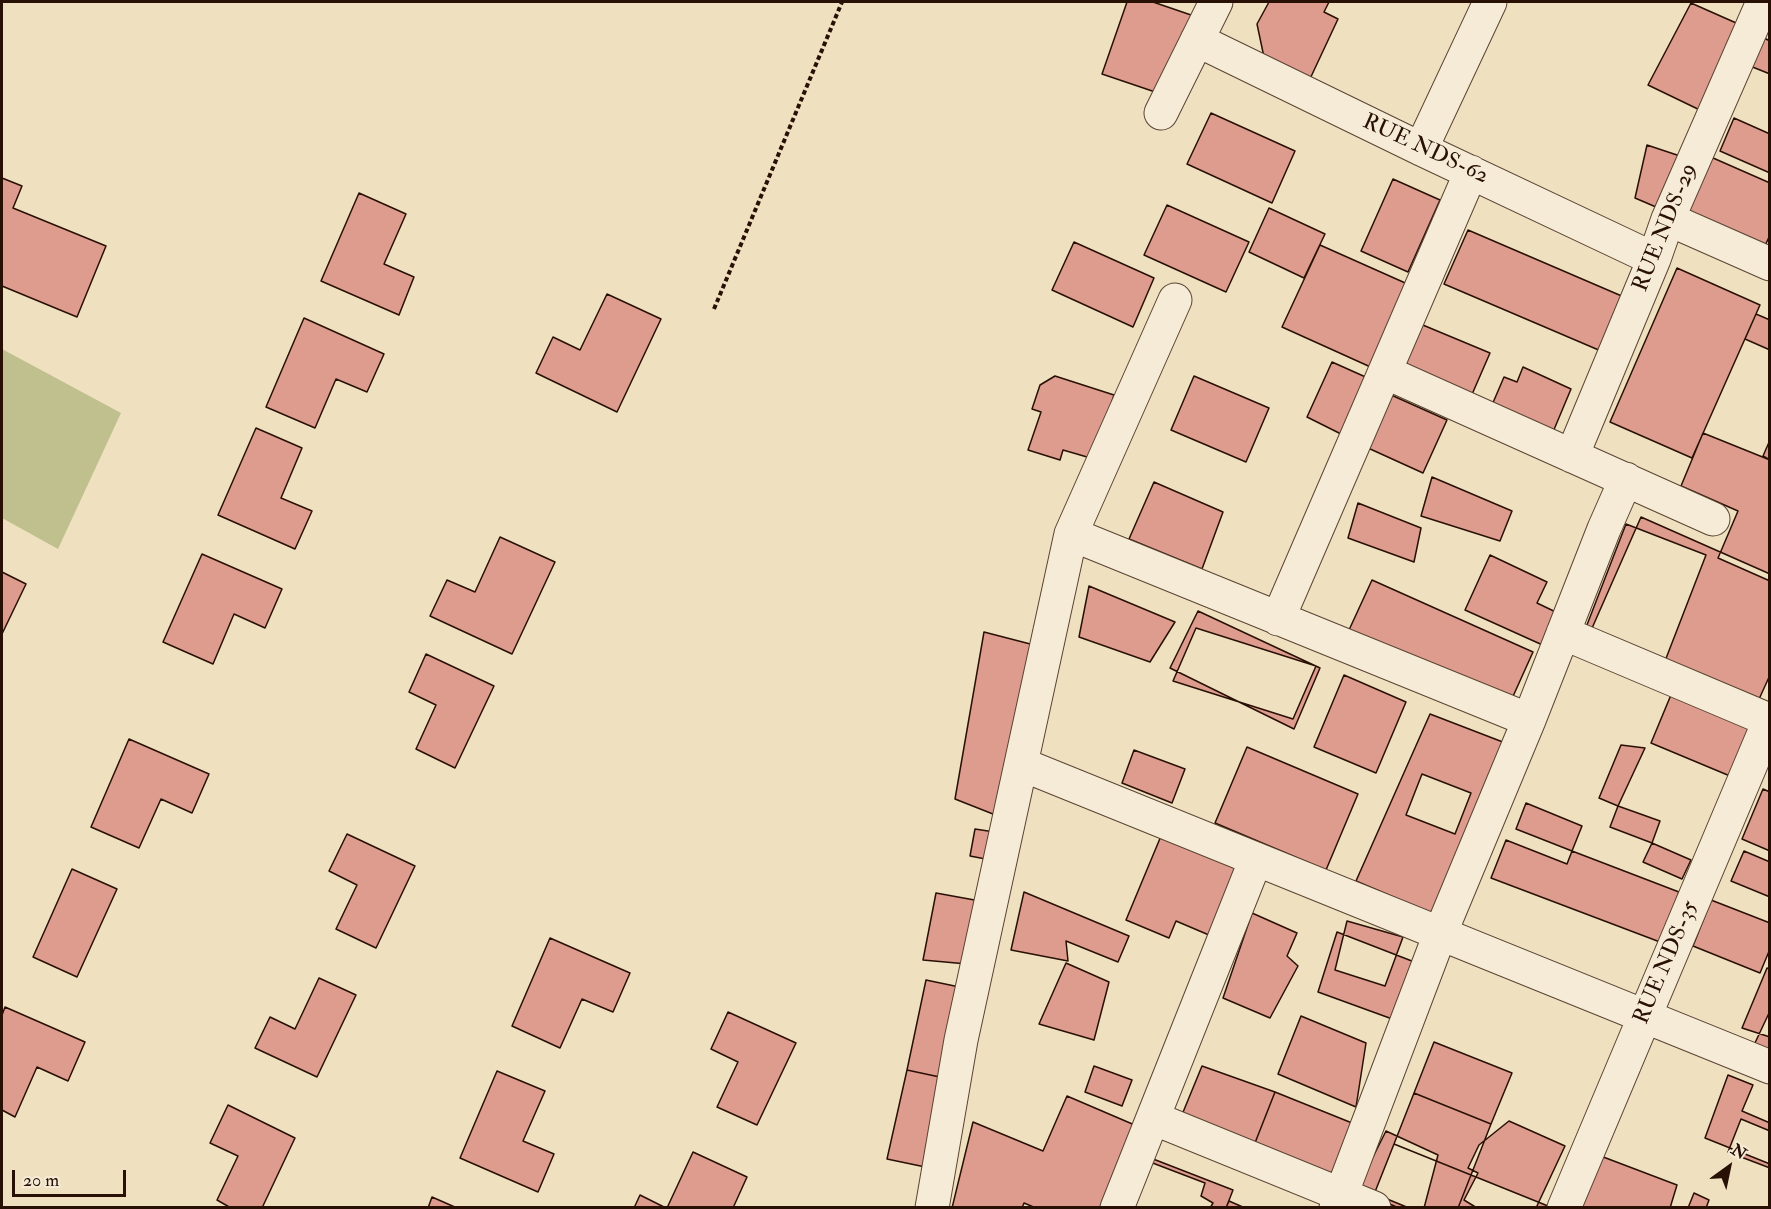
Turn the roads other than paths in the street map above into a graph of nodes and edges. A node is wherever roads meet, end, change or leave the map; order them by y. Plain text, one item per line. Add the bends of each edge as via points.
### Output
1 (1216, 2) edge
2 (1490, 2) edge
3 (1763, 2) edge
4 (1197, 40) junction
5 (1161, 113) dead end
6 (1421, 149) junction
7 (1471, 172) junction
8 (1668, 219) junction
9 (1654, 259) junction
10 (1770, 264) edge
11 (1175, 300) dead end
12 (1385, 372) junction
13 (1572, 456) junction
14 (1626, 479) junction
15 (1713, 519) dead end
16 (1071, 534) junction
17 (1278, 619) junction
18 (1563, 633) junction
19 (1529, 720) junction
20 (1769, 720) edge
21 (1021, 764) junction
22 (1256, 859) junction
23 (1440, 933) junction
24 (1644, 1016) junction
25 (1770, 1066) edge
26 (1153, 1118) junction
27 (1338, 1201) edge
28 (932, 1208) edge
29 (1117, 1208) edge
30 (1374, 1208) edge
31 (1564, 1208) edge

1 - 4 street
2 - 6 street
3 - 8 street, RUE NDS-29
4 - 5 street
4 - 6 street, RUE NDS-62
6 - 7 street, RUE NDS-62
7 - 9 street, RUE NDS-62
7 - 12 street
8 - 9 street, RUE NDS-29
8 - 10 street
9 - 13 street, RUE NDS-29
11 - 16 street
12 - 13 street
12 - 17 street
13 - 14 street
14 - 15 street
14 - 18 street
16 - 17 street
16 - 21 street
17 - 19 street
18 - 19 street
18 - 20 street
19 - 23 street
20 - 24 street, RUE NDS-35
21 - 22 street
21 - 28 street via 961,1040
22 - 23 street
22 - 26 street
23 - 24 street
23 - 27 street
24 - 25 street
24 - 31 street, RUE NDS-35
26 - 27 street
26 - 29 street
27 - 30 street

